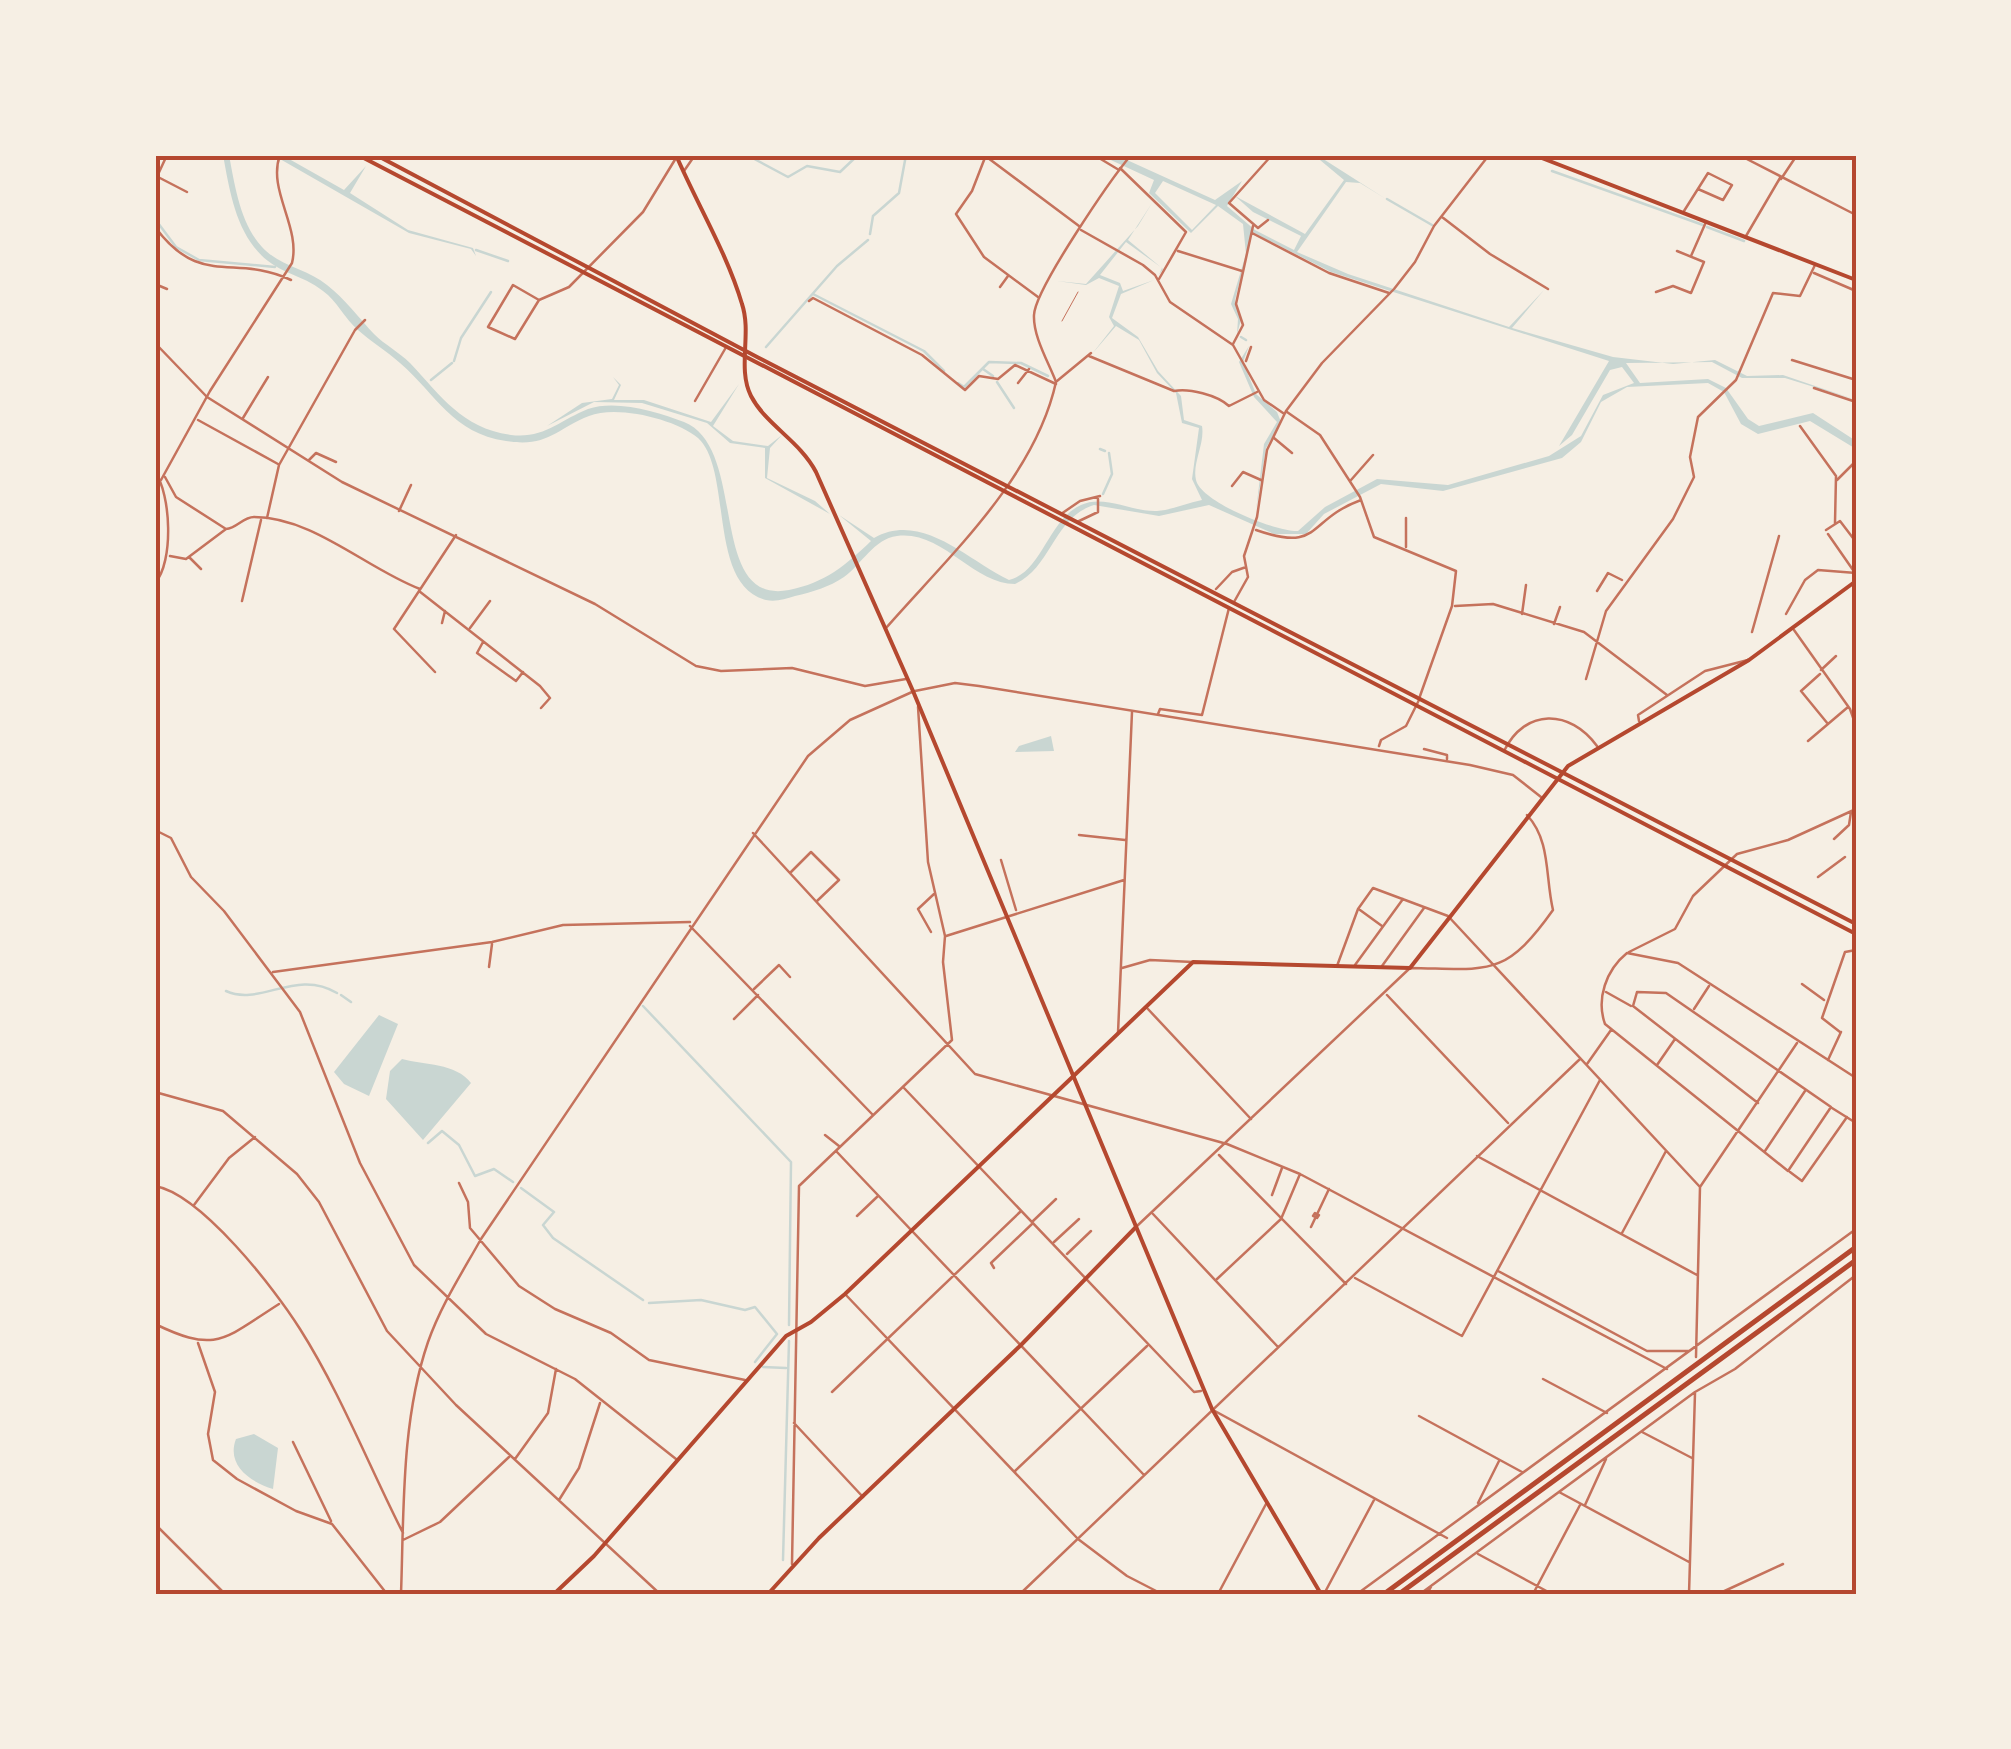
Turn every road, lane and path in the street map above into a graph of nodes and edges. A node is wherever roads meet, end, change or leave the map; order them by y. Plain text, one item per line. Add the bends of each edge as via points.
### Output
1 (167, 155) edge
2 (358, 155) edge
3 (376, 155) edge
4 (695, 155) edge
5 (1094, 155) edge
6 (1131, 155) edge
7 (1260, 155) edge
8 (1272, 155) edge
9 (1488, 155) edge
10 (1534, 155) edge
11 (1739, 155) edge
12 (1797, 155) edge
13 (676, 156) edge
14 (985, 156) edge
15 (278, 157) edge
16 (155, 160) edge
17 (1266, 160) junction
18 (163, 165) junction
19 (1120, 168) junction
20 (683, 172) junction
21 (157, 179) edge
22 (1780, 179) junction
23 (1698, 189) junction
24 (187, 192) dead end
25 (1683, 212) junction
26 (1856, 215) edge
27 (1441, 216) junction
28 (1268, 220) dead end
29 (1706, 221) junction
30 (1253, 226) junction
31 (155, 228) edge
32 (1080, 228) junction
33 (1252, 233) junction
34 (1746, 236) junction
35 (1177, 250) junction
36 (1677, 251) dead end
37 (1691, 256) junction
38 (590, 268) junction
39 (1814, 269) junction
40 (1242, 271) junction
41 (583, 274) junction
42 (1008, 275) junction
43 (286, 276) junction
44 (292, 280) dead end
45 (1158, 280) junction
46 (1852, 283) edge
47 (155, 284) edge
48 (167, 288) dead end
49 (1000, 288) dead end
50 (1548, 289) dead end
51 (1392, 291) junction
52 (1856, 291) edge
53 (1078, 292) dead end
54 (1656, 292) dead end
55 (1039, 298) junction
56 (539, 300) junction
57 (810, 301) dead end
58 (366, 320) dead end
59 (1062, 321) dead end
60 (155, 343) edge
61 (1233, 345) junction
62 (1251, 346) dead end
63 (724, 348) junction
64 (746, 352) junction
65 (1244, 359) junction
66 (745, 360) junction
67 (1792, 360) dead end
68 (1028, 369) junction
69 (268, 377) dead end
70 (1856, 380) edge
71 (1018, 383) dead end
72 (1056, 383) junction
73 (1814, 388) dead end
74 (1256, 393) junction
75 (208, 397) junction
76 (1840, 397) junction
77 (695, 401) dead end
78 (1855, 402) edge
79 (1834, 406) dead end
80 (1285, 413) junction
81 (244, 418) junction
82 (197, 419) junction
83 (1800, 426) dead end
84 (1274, 438) junction
85 (290, 446) junction
86 (1292, 453) dead end
87 (1373, 455) dead end
88 (309, 460) junction
89 (336, 462) dead end
90 (1854, 464) edge
91 (279, 465) junction
92 (155, 472) edge
93 (162, 478) junction
94 (1260, 479) junction
95 (1350, 481) junction
96 (1837, 481) junction
97 (411, 484) dead end
98 (1232, 486) dead end
99 (1004, 488) junction
100 (1360, 498) junction
101 (400, 511) junction
102 (1062, 515) junction
103 (1406, 518) dead end
104 (264, 519) junction
105 (1075, 522) junction
106 (1835, 523) junction
107 (226, 529) junction
108 (1254, 529) junction
109 (1399, 530) dead end
110 (1406, 531) junction
111 (456, 535) junction
112 (1780, 536) dead end
113 (1856, 542) edge
114 (1406, 550) junction
115 (168, 556) junction
116 (189, 557) junction
117 (1246, 567) junction
118 (201, 569) dead end
119 (1855, 572) edge
120 (1625, 582) junction
121 (1856, 582) edge
122 (155, 583) edge
123 (1526, 585) dead end
124 (1216, 589) dead end
125 (419, 590) junction
126 (1596, 591) dead end
127 (242, 601) dead end
128 (490, 601) dead end
129 (1234, 602) junction
130 (1452, 606) junction
131 (1560, 607) dead end
132 (1228, 610) junction
133 (445, 611) junction
134 (1786, 614) dead end
135 (1522, 615) junction
136 (442, 623) dead end
137 (1554, 624) junction
138 (1794, 628) junction
139 (469, 629) junction
140 (885, 629) junction
141 (1752, 632) dead end
142 (484, 640) junction
143 (1596, 642) junction
144 (1836, 656) dead end
145 (1750, 660) junction
146 (524, 670) junction
147 (435, 672) dead end
148 (1820, 672) junction
149 (1586, 678) dead end
150 (907, 679) junction
151 (913, 691) junction
152 (1667, 696) junction
153 (1420, 698) junction
154 (918, 705) junction
155 (1848, 707) junction
156 (541, 708) dead end
157 (1416, 708) junction
158 (1132, 712) junction
159 (1157, 716) junction
160 (1639, 722) junction
161 (1828, 724) junction
162 (1856, 726) edge
163 (1808, 741) dead end
164 (1507, 744) junction
165 (1597, 746) junction
166 (1379, 748) junction
167 (1424, 749) dead end
168 (1504, 752) junction
169 (1447, 760) junction
170 (1542, 797) junction
171 (1854, 810) edge
172 (1527, 815) junction
173 (155, 830) edge
174 (753, 833) junction
175 (1079, 834) dead end
176 (1834, 839) dead end
177 (1126, 840) junction
178 (1844, 857) dead end
179 (1002, 860) dead end
180 (790, 873) junction
181 (1818, 877) dead end
182 (1124, 880) junction
183 (934, 894) junction
184 (1403, 899) junction
185 (816, 902) junction
186 (1425, 907) junction
187 (1358, 909) junction
188 (1016, 911) junction
189 (1006, 914) junction
190 (1448, 916) junction
191 (692, 924) junction
192 (1856, 924) edge
193 (1383, 926) junction
194 (931, 932) dead end
195 (1856, 934) edge
196 (945, 936) junction
197 (492, 942) junction
198 (1856, 950) edge
199 (1628, 953) junction
200 (1193, 962) junction
201 (1336, 966) junction
202 (1354, 966) junction
203 (489, 967) dead end
204 (1381, 967) junction
205 (1121, 968) junction
206 (1410, 968) junction
207 (1494, 969) junction
208 (271, 972) junction
209 (790, 976) dead end
210 (1802, 984) dead end
211 (1710, 985) junction
212 (753, 990) junction
213 (1606, 992) dead end
214 (1386, 994) junction
215 (758, 996) junction
216 (1825, 1001) junction
217 (1146, 1006) junction
218 (1633, 1006) junction
219 (1693, 1011) junction
220 (734, 1019) dead end
221 (1611, 1030) junction
222 (1118, 1034) junction
223 (1676, 1038) junction
224 (1797, 1043) junction
225 (948, 1045) junction
226 (1580, 1059) junction
227 (1828, 1062) junction
228 (1657, 1064) junction
229 (1586, 1065) junction
230 (1778, 1073) junction
231 (1073, 1076) junction
232 (1856, 1078) edge
233 (1600, 1080) junction
234 (903, 1087) junction
235 (1805, 1091) junction
236 (155, 1092) edge
237 (1053, 1094) junction
238 (1084, 1103) junction
239 (1758, 1103) junction
240 (1830, 1107) junction
241 (873, 1115) junction
242 (1846, 1117) junction
243 (1252, 1120) junction
244 (1856, 1123) edge
245 (1510, 1125) junction
246 (1738, 1133) junction
247 (256, 1136) junction
248 (825, 1136) dead end
249 (1227, 1144) junction
250 (838, 1149) junction
251 (1666, 1150) junction
252 (1764, 1152) junction
253 (1218, 1154) junction
254 (1477, 1156) junction
255 (978, 1165) junction
256 (1283, 1167) junction
257 (1788, 1170) junction
258 (1300, 1174) junction
259 (458, 1183) dead end
260 (155, 1186) edge
261 (1700, 1187) junction
262 (1329, 1189) junction
263 (1540, 1190) junction
264 (1272, 1194) dead end
265 (878, 1196) junction
266 (1056, 1199) dead end
267 (192, 1206) junction
268 (1022, 1211) junction
269 (1152, 1213) junction
270 (857, 1216) dead end
271 (1281, 1218) junction
272 (1078, 1219) dead end
273 (1032, 1222) junction
274 (1136, 1227) junction
275 (1311, 1227) dead end
276 (1403, 1228) junction
277 (1856, 1229) edge
278 (911, 1230) junction
279 (1091, 1231) dead end
280 (1622, 1234) junction
281 (481, 1239) junction
282 (1053, 1244) junction
283 (1856, 1246) edge
284 (1065, 1256) junction
285 (1856, 1260) edge
286 (994, 1268) dead end
287 (1498, 1271) junction
288 (954, 1276) junction
289 (1494, 1276) junction
290 (1698, 1276) junction
291 (1856, 1276) edge
292 (1085, 1277) junction
293 (1353, 1277) junction
294 (1216, 1280) junction
295 (1346, 1284) junction
296 (845, 1294) junction
297 (446, 1299) junction
298 (280, 1304) junction
299 (155, 1324) edge
300 (795, 1330) junction
301 (888, 1338) junction
302 (198, 1343) junction
303 (1149, 1344) junction
304 (1021, 1346) junction
305 (1697, 1346) junction
306 (1278, 1348) junction
307 (1690, 1352) junction
308 (1696, 1357) dead end
309 (421, 1368) junction
310 (557, 1368) junction
311 (1667, 1369) junction
312 (1543, 1379) dead end
313 (745, 1380) junction
314 (1204, 1391) junction
315 (832, 1392) dead end
316 (1695, 1392) junction
317 (601, 1402) junction
318 (954, 1408) junction
319 (1081, 1408) junction
320 (1212, 1410) junction
321 (1608, 1414) junction
322 (1419, 1416) dead end
323 (793, 1422) junction
324 (1642, 1432) junction
325 (293, 1442) dead end
326 (1606, 1457) junction
327 (512, 1458) junction
328 (676, 1458) junction
329 (1693, 1459) junction
330 (1500, 1460) junction
331 (1014, 1472) junction
332 (1524, 1473) junction
333 (1145, 1476) junction
334 (1559, 1492) junction
335 (863, 1497) junction
336 (1375, 1499) junction
337 (558, 1501) junction
338 (1266, 1504) junction
339 (1477, 1504) junction
340 (1583, 1505) junction
341 (155, 1524) edge
342 (332, 1524) junction
343 (1439, 1533) junction
344 (403, 1538) junction
345 (1447, 1538) dead end
346 (1078, 1539) junction
347 (604, 1543) junction
348 (1468, 1551) dead end
349 (1475, 1554) junction
350 (1690, 1562) junction
351 (1783, 1564) dead end
352 (793, 1566) junction
353 (1432, 1584) junction
354 (1538, 1586) junction
355 (1730, 1588) junction
356 (225, 1594) edge
357 (387, 1594) edge
358 (401, 1594) edge
359 (554, 1594) edge
360 (660, 1594) edge
361 (768, 1594) edge
362 (1020, 1594) edge
363 (1162, 1594) edge
364 (1218, 1594) edge
365 (1322, 1594) edge
366 (1356, 1594) edge
367 (1384, 1594) edge
368 (1399, 1594) edge
369 (1420, 1594) edge
370 (1428, 1594) edge
371 (1533, 1594) edge
372 (1552, 1594) edge
373 (1688, 1594) edge
374 (1718, 1594) edge
375 (1728, 1594) edge

1 - 18 street
2 - 41 main road
3 - 38 main road
4 - 20 street
5 - 19 street
6 - 19 street
7 - 17 street
8 - 17 street
9 - 27 street
10 - 25 main road
11 - 22 street
12 - 22 street
13 - 20 main road
13 - 38 street via 643,212
14 - 32 street
14 - 42 street via 956,214 984,257
15 - 43 street via 275,170 293,245
16 - 18 street
17 - 30 street via 1229,206
18 - 21 street
19 - 32 street
19 - 35 street via 1186,232
20 - 64 main road via 742,304
21 - 24 street
22 - 26 street
22 - 34 street
23 - 23 street via 1708,173 1732,185 1723,200
23 - 25 street
25 - 29 main road
27 - 50 street
27 - 51 street
28 - 30 street via 1260,229
29 - 34 main road
29 - 37 street
30 - 33 street
31 - 43 street via 189,261
32 - 45 street
32 - 55 street
33 - 40 street
33 - 51 street via 1329,273
34 - 39 main road
35 - 40 street
35 - 45 street
36 - 37 street
37 - 54 street via 1704,262 1690,293 1673,286
38 - 41 street
38 - 64 main road
39 - 46 main road
39 - 120 street via 1796,298 1774,292 1729,390 1698,417 1690,457 1694,477 1673,519
40 - 61 street via 1236,304 1243,320
41 - 56 street
41 - 63 main road
42 - 49 street
42 - 55 street
43 - 44 street
43 - 75 street
45 - 61 street via 1170,302
46 - 52 street
47 - 48 street
51 - 80 street via 1322,362
53 - 59 street
55 - 72 street via 1034,322
56 - 56 street via 515,339 488,328 513,285
57 - 68 street via 922,354 965,390 979,376 998,379 1013,366
58 - 85 street
60 - 75 street
61 - 65 street
62 - 65 street
63 - 66 main road
63 - 77 street
64 - 66 main road
64 - 99 main road
65 - 74 street
66 - 99 main road
66 - 140 main road via 752,397 809,458
67 - 70 street
68 - 71 street
68 - 72 street
69 - 81 street
72 - 74 street via 1090,355 1229,406
72 - 99 street
73 - 76 street
74 - 80 street
75 - 81 street
75 - 82 street
76 - 78 street
76 - 79 street
80 - 84 street
80 - 95 street via 1320,435
81 - 85 street
82 - 91 street
82 - 93 street
83 - 96 street
84 - 86 street
84 - 94 street
85 - 88 street
85 - 91 street
87 - 95 street
88 - 89 street via 316,453
88 - 101 street
90 - 96 street
91 - 104 street
92 - 93 street
93 - 107 street via 176,497
93 - 115 street
94 - 98 street via 1241,472
94 - 108 street
95 - 100 street
96 - 106 street
97 - 101 street
99 - 102 main road
99 - 132 main road
99 - 140 street
100 - 108 street via 1302,540
100 - 114 street via 1374,538
101 - 111 street
102 - 105 main road
102 - 105 street via 1099,497 1098,510
103 - 110 street
104 - 107 street via 248,517
104 - 125 street via 333,540
104 - 127 street
105 - 129 main road
106 - 113 street
106 - 119 street via 1827,532
107 - 116 street
108 - 117 street
109 - 110 street
110 - 114 street
111 - 125 street
111 - 150 street via 708,670 792,668 865,686
112 - 141 street
114 - 130 street via 1456,571
115 - 116 street
115 - 122 street
116 - 118 street
117 - 124 street
117 - 129 street via 1246,585
119 - 134 street via 1818,570
120 - 126 street via 1609,572
120 - 143 street
121 - 138 main road
123 - 135 street
125 - 133 street
125 - 147 street via 394,629
128 - 139 street
129 - 132 street
129 - 153 main road
130 - 135 street via 1493,604
130 - 153 street
131 - 137 street
132 - 157 main road
132 - 159 street via 1202,715 1160,709
133 - 136 street
133 - 139 street
135 - 137 street
137 - 143 street
138 - 145 main road
138 - 148 street
139 - 142 street
140 - 150 main road
142 - 146 street
142 - 146 street via 477,652 516,681
143 - 149 street
143 - 152 street
144 - 148 street
145 - 152 street via 1705,671
145 - 160 main road
146 - 156 street via 550,698
148 - 155 street
148 - 161 street via 1801,691
150 - 151 main road
151 - 154 main road
151 - 158 street via 967,684
151 - 174 street via 820,742
152 - 160 street via 1638,714
153 - 157 street
153 - 164 main road
154 - 183 street
154 - 189 main road
155 - 161 street
155 - 162 street
157 - 166 street
157 - 168 main road
158 - 159 street
158 - 177 street
159 - 166 street
160 - 165 main road
161 - 163 street
164 - 165 street via 1521,726 1544,717 1574,723
164 - 168 street
164 - 192 main road
165 - 170 main road via 1568,766
166 - 169 street
167 - 169 street
168 - 195 main road
169 - 170 street via 1513,775
170 - 172 main road
171 - 176 street
171 - 199 street via 1737,854 1693,896 1675,928
172 - 190 main road
172 - 207 street via 1546,850 1553,910 1528,946
173 - 208 street via 171,838 191,878
174 - 180 street
174 - 191 street
175 - 177 street
177 - 182 street
178 - 181 street
179 - 188 street
180 - 185 street
180 - 185 street via 811,852 838,880
182 - 188 street
182 - 205 street
183 - 194 street via 918,909
183 - 196 street
184 - 186 street
184 - 187 street via 1373,888
184 - 193 street
185 - 225 street
186 - 190 street
186 - 204 street
187 - 193 street
187 - 201 street
188 - 189 street
189 - 196 street
189 - 231 main road
190 - 206 main road
190 - 207 street
191 - 197 street via 563,925
191 - 212 street
191 - 281 street
193 - 202 street
196 - 225 street
197 - 203 street
197 - 208 street
198 - 216 street via 1846,952
199 - 211 street via 1678,963
199 - 221 street via 1603,990 1600,1012
200 - 201 main road
200 - 205 street via 1150,960
200 - 217 main road
201 - 202 main road
202 - 204 main road
204 - 206 main road
205 - 222 street
206 - 207 street
206 - 214 street
207 - 226 street
208 - 297 street via 312,1034 360,1163 401,1246
209 - 212 street via 779,965
210 - 216 street
211 - 219 street
211 - 224 street
212 - 215 street
213 - 218 street
214 - 243 street
214 - 245 street
215 - 220 street
215 - 241 street
216 - 227 street via 1822,1022 1840,1032
217 - 222 main road
217 - 243 street
218 - 219 street via 1634,996 1646,989
218 - 223 street
219 - 230 street
221 - 228 street
221 - 229 street
222 - 231 main road
223 - 228 street
223 - 239 street
224 - 227 street
224 - 230 street
225 - 234 street
225 - 237 street via 976,1074
226 - 229 street
226 - 245 street
227 - 232 street
228 - 246 street
229 - 233 street
230 - 235 street
230 - 239 street
231 - 237 main road
231 - 238 main road
233 - 251 street
233 - 263 street
234 - 241 street
234 - 255 street
235 - 240 street
235 - 252 street
236 - 247 street via 223,1111
237 - 238 street
237 - 255 main road
238 - 249 street
238 - 274 main road
239 - 246 street
240 - 242 street
240 - 257 street
241 - 250 street
242 - 244 street
242 - 257 street via 1802,1182
243 - 249 street
245 - 254 street
246 - 252 street
246 - 261 street
247 - 267 street via 229,1158
247 - 309 street via 319,1202 386,1331
248 - 250 street
249 - 253 street
249 - 256 street
250 - 265 street
250 - 300 street via 799,1186
251 - 261 street
251 - 280 street
252 - 257 street
253 - 269 street
253 - 271 street
254 - 263 street
254 - 276 street
255 - 268 street
255 - 278 main road
256 - 258 street
256 - 264 street
258 - 262 street
258 - 271 street
259 - 281 street via 470,1228
260 - 267 street
261 - 290 street
262 - 275 street
262 - 276 street
263 - 280 street
263 - 287 street
265 - 270 street
265 - 278 street
266 - 273 street
267 - 298 street
268 - 273 street
268 - 288 street
269 - 274 street
269 - 294 street
271 - 294 street
271 - 295 street
272 - 282 street
273 - 282 street
273 - 286 street via 991,1263
274 - 292 main road
274 - 314 main road
276 - 289 street
276 - 293 street
277 - 305 street
278 - 288 street
278 - 296 main road
279 - 284 street
280 - 290 street
281 - 297 street
281 - 313 street via 519,1286 649,1360
282 - 284 street
283 - 367 highway
284 - 292 street
285 - 368 highway
287 - 289 street
287 - 307 street via 1646,1351
288 - 301 street
288 - 304 street
289 - 293 street via 1462,1336
289 - 311 street
290 - 305 street
291 - 316 street
292 - 303 street
292 - 304 main road
293 - 295 street
294 - 306 street
295 - 306 street
296 - 300 main road
296 - 301 street
297 - 309 street
297 - 310 street via 486,1334
298 - 302 street via 230,1335
298 - 344 street via 301,1330
299 - 302 street
300 - 313 main road
300 - 323 street
301 - 315 street
301 - 318 street
302 - 342 street via 215,1392 208,1434 213,1460 296,1512
303 - 314 street via 1194,1392
303 - 319 street
304 - 318 main road
304 - 319 street
305 - 307 street
305 - 308 street
306 - 320 street
307 - 311 street
309 - 327 street
309 - 344 street
310 - 317 street
310 - 327 street via 548,1413
311 - 321 street
312 - 321 street
313 - 328 main road
314 - 320 main road
316 - 324 street
316 - 329 street
317 - 328 street
317 - 337 street via 579,1468
318 - 331 street
318 - 335 main road
319 - 331 street
319 - 333 street
320 - 333 street
320 - 336 street
320 - 338 main road
321 - 332 street
322 - 330 street
323 - 335 street
323 - 352 street
324 - 326 street
324 - 329 street
325 - 342 street
326 - 334 street
326 - 340 street
327 - 337 street
327 - 344 street via 440,1522
328 - 347 main road
329 - 350 street
330 - 332 street
330 - 339 street
331 - 346 street
332 - 339 street
333 - 346 street
334 - 340 street
334 - 349 street
335 - 352 main road
336 - 343 street
336 - 365 street
337 - 347 street
338 - 364 street
338 - 365 main road
339 - 343 street
340 - 350 street
340 - 354 street
341 - 356 street
342 - 357 street
343 - 345 street
343 - 366 street
344 - 358 street
346 - 362 street
346 - 363 street
347 - 359 main road
347 - 360 street
348 - 349 street
349 - 353 street
349 - 354 street
350 - 373 street
351 - 355 street
352 - 361 main road
353 - 369 street
353 - 370 street
354 - 371 street
354 - 372 street
355 - 374 street
355 - 375 street

